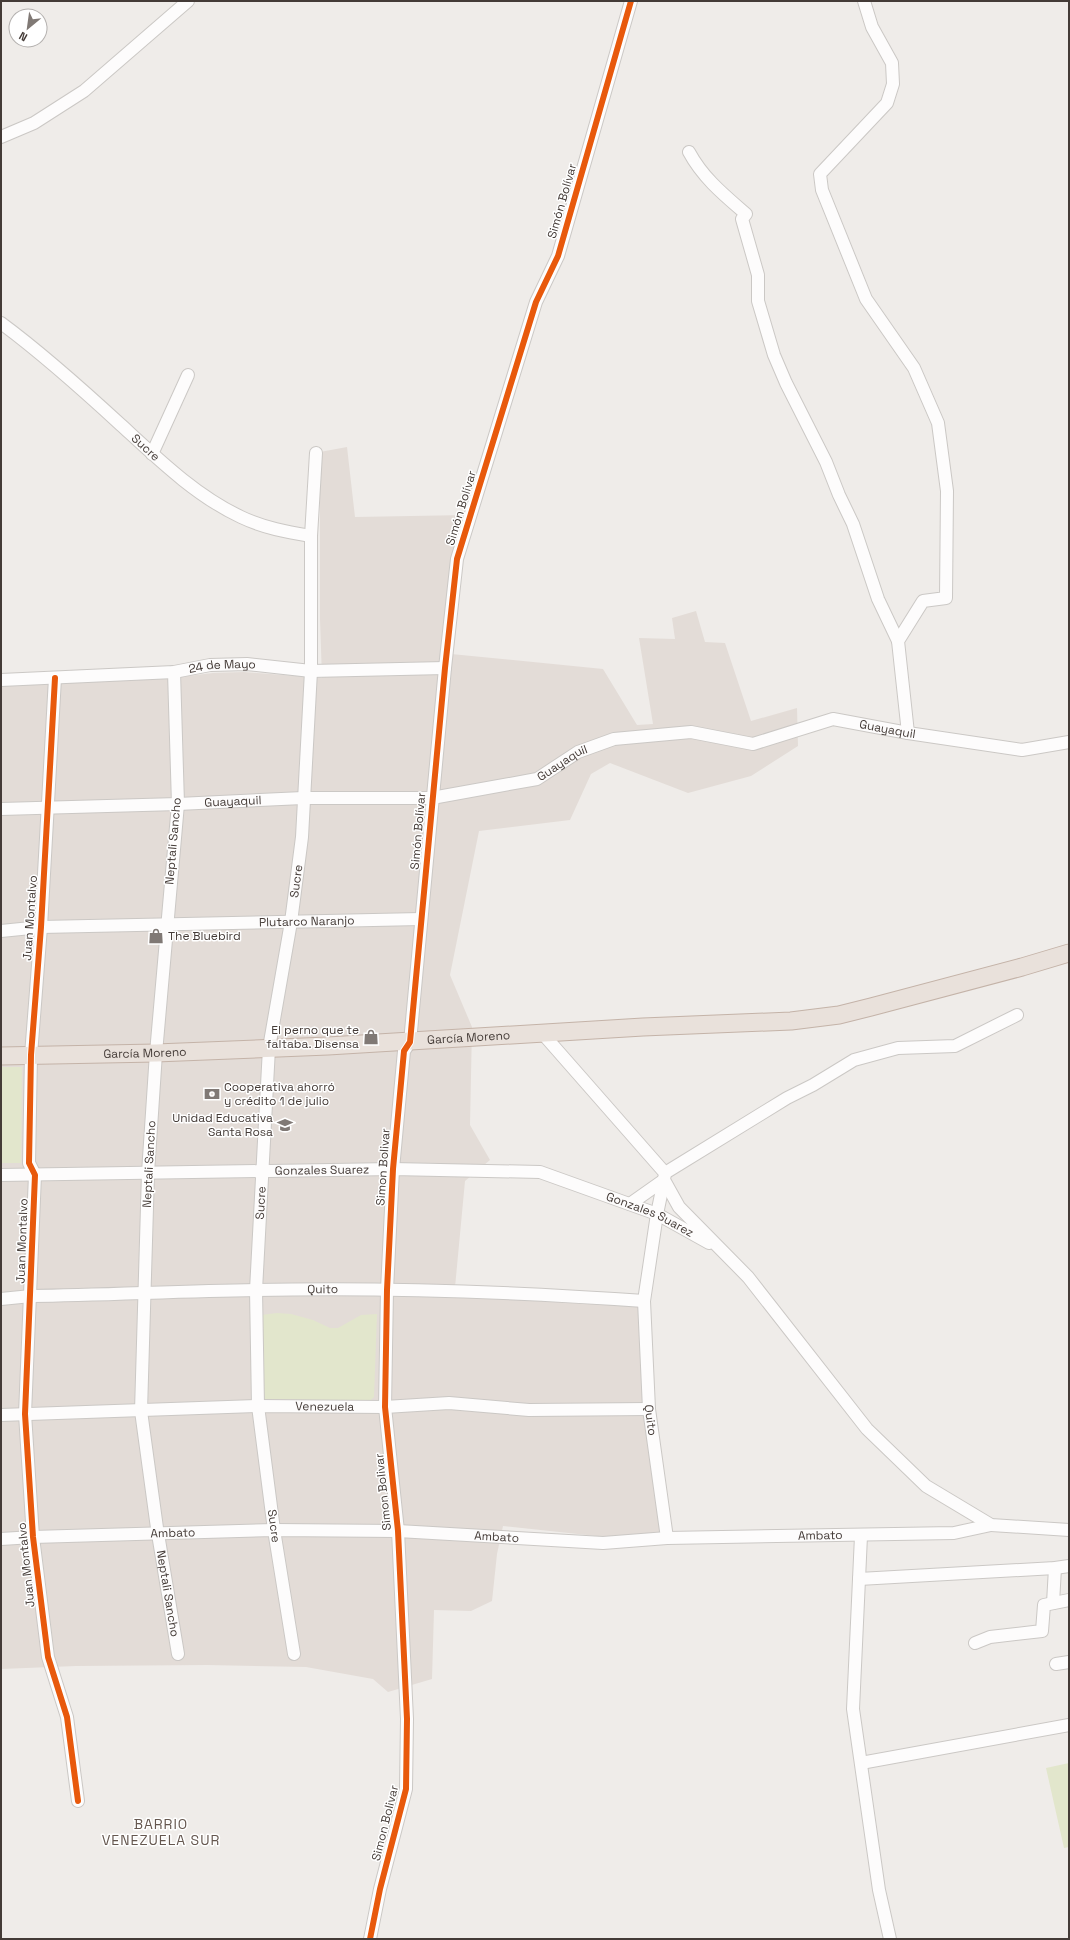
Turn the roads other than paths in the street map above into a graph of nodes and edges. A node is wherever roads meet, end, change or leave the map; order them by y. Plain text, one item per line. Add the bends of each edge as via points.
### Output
1 (188, 1) edge
2 (631, 1) edge
3 (864, 1) edge
4 (1, 137) edge
5 (689, 152) dead end
6 (1, 323) edge
7 (188, 375) dead end
8 (316, 453) dead end
9 (152, 454) junction
10 (311, 536) junction
11 (898, 640) junction
12 (445, 668) junction
13 (311, 671) junction
14 (174, 672) junction
15 (55, 678) junction
16 (1, 680) edge
17 (908, 733) junction
18 (1069, 742) edge
19 (303, 798) junction
20 (432, 798) junction
21 (178, 804) junction
22 (48, 807) junction
23 (1, 809) edge
24 (421, 919) junction
25 (291, 922) junction
26 (166, 925) junction
27 (41, 928) junction
28 (1, 931) edge
29 (1069, 952) edge
30 (1017, 1016) dead end
31 (543, 1034) junction
32 (410, 1042) junction
33 (269, 1048) junction
34 (156, 1053) junction
35 (31, 1055) junction
36 (1, 1056) edge
37 (393, 1169) junction
38 (262, 1171) junction
39 (148, 1173) junction
40 (1, 1175) edge
41 (35, 1175) junction
42 (664, 1176) junction
43 (630, 1204) junction
44 (656, 1214) junction
45 (722, 1250) junction
46 (256, 1290) junction
47 (387, 1290) junction
48 (144, 1294) junction
49 (31, 1296) junction
50 (1, 1299) edge
51 (644, 1302) junction
52 (258, 1406) junction
53 (385, 1407) junction
54 (649, 1409) junction
55 (141, 1411) junction
56 (25, 1414) junction
57 (1, 1415) edge
58 (991, 1525) junction
59 (274, 1530) junction
60 (1069, 1530) edge
61 (398, 1531) junction
62 (157, 1532) junction
63 (861, 1536) junction
64 (33, 1537) junction
65 (667, 1538) junction
66 (1, 1539) edge
67 (1069, 1566) edge
68 (1055, 1568) junction
69 (859, 1579) junction
70 (1069, 1600) edge
71 (1053, 1603) junction
72 (975, 1643) dead end
73 (178, 1654) dead end
74 (294, 1654) dead end
75 (1069, 1662) edge
76 (1056, 1664) dead end
77 (1069, 1725) edge
78 (861, 1763) junction
79 (78, 1801) dead end
80 (370, 1939) edge
81 (890, 1939) edge

1 - 4 street via 84,91 34,123
2 - 12 street, Simón Bolívar via 558,256 536,302 457,559
3 - 11 street via 872,27 892,64 893,84 887,103 820,174 822,190 866,298 914,368 938,423 947,491 946,598 923,601
5 - 11 street via 707,180 746,214 742,219 758,275 758,301 774,355 853,524 878,600
6 - 9 street, Sucre
7 - 9 street
8 - 10 street, Sucre
9 - 10 street, Sucre via 208,498 240,517 271,529
10 - 13 street, Sucre
11 - 17 street
12 - 13 street, 24 de Mayo
12 - 20 street, Simón Bolívar
13 - 14 street, 24 de Mayo via 247,664 210,665
13 - 19 street, Sucre
14 - 15 street, 24 de Mayo
14 - 21 street, Neptali Sancho
15 - 16 street, 24 de Mayo
15 - 22 street, Juan Montalvo
17 - 18 street, Guayaquil via 1022,750
17 - 20 street, Guayaquil via 833,719 753,744 691,732 614,739 578,752 537,779
19 - 20 street, Guayaquil
19 - 21 street, Guayaquil
19 - 25 street, Sucre via 302,837
20 - 24 street, Simón Bolívar
21 - 22 street, Guayaquil
21 - 26 street, Neptali Sancho
22 - 23 street, Guayaquil
22 - 27 street, Juan Montalvo
24 - 25 street, Plutarco Naranjo
24 - 32 street, Simón Bolívar
25 - 26 street, Plutarco Naranjo
25 - 33 street, Sucre
26 - 27 street, Plutarco Naranjo
26 - 34 street, Neptali Sancho
27 - 28 street, Plutarco Naranjo
27 - 35 street, Juan Montalvo
29 - 31 highway, García Moreno via 1022,967 838,1015 791,1021
30 - 42 street via 955,1046 898,1048 854,1060 813,1086 787,1098
31 - 32 highway, García Moreno
31 - 42 street
32 - 33 highway, García Moreno
32 - 37 street, Simon Bolivar via 404,1051
33 - 34 highway, García Moreno
33 - 38 street, Sucre
34 - 35 highway, García Moreno
34 - 39 street, Neptali Sancho
35 - 36 highway, García Moreno
35 - 41 street, Juan Montalvo via 29,1163
37 - 38 street, Gonzales Suarez
37 - 43 street, Gonzales Suarez via 540,1172
37 - 47 street, Simon Bolivar
38 - 39 street, Gonzales Suarez
38 - 46 street, Sucre
39 - 41 street, Gonzales Suarez
39 - 48 street, Neptali Sancho
40 - 41 street, Gonzales Suarez
41 - 49 street, Juan Montalvo
42 - 43 street
42 - 44 street, Quito
42 - 45 street via 679,1207
43 - 44 street, Gonzales Suarez
44 - 45 street, Gonzales Suarez
44 - 51 street, Quito
45 - 58 street via 748,1277 867,1429 926,1486
46 - 47 street, Quito
46 - 48 street, Quito
46 - 52 street, Sucre
47 - 51 street, Quito via 525,1293
47 - 53 street, Simon Bolivar
48 - 49 street, Quito
48 - 55 street, Neptali Sancho
49 - 50 street, Quito
49 - 56 street, Juan Montalvo
51 - 54 street, Quito
52 - 53 street, Venezuela
52 - 55 street, Venezuela
52 - 59 street, Sucre
53 - 54 street, Venezuela via 449,1403 529,1410
53 - 61 street, Simon Bolivar
54 - 65 street, Quito
55 - 56 street, Venezuela
55 - 62 street, Neptali Sancho
56 - 57 street, Venezuela
56 - 64 street, Juan Montalvo
58 - 60 street
58 - 63 street, Ambato via 954,1533
59 - 61 street, Ambato
59 - 62 street, Ambato
59 - 74 street, Sucre
61 - 65 street, Ambato via 602,1543
61 - 80 street, Simon Bolivar via 407,1718 406,1789
62 - 64 street, Ambato
62 - 73 street, Neptali Sancho
63 - 65 street, Ambato
63 - 69 street
64 - 66 street, Ambato
64 - 79 street, Juan Montalvo via 48,1657 67,1717
67 - 68 street
68 - 69 street
68 - 71 street
69 - 78 street via 853,1709
70 - 71 street
71 - 72 street via 1044,1605 1042,1631 990,1637
75 - 76 street
77 - 78 street
78 - 81 street via 879,1890

